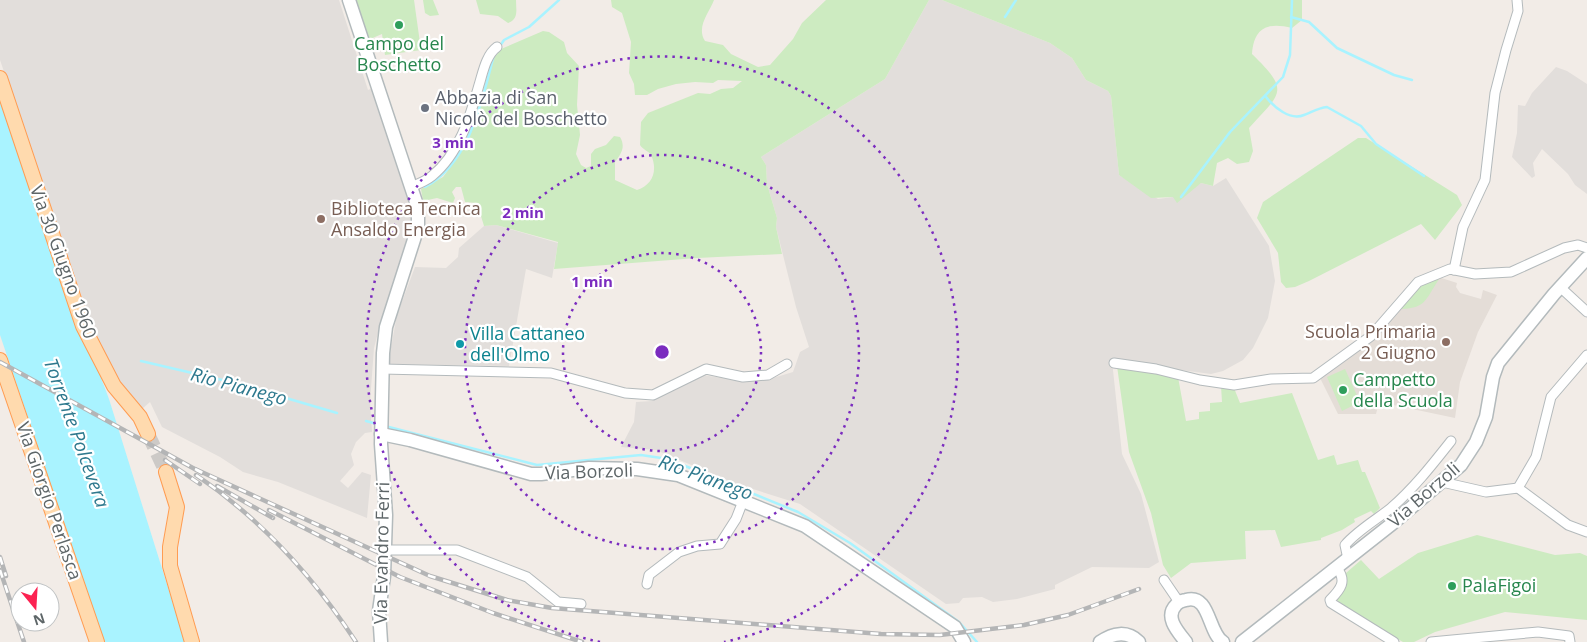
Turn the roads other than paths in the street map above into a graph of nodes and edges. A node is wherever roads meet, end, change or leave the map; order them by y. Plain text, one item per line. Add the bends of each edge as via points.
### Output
1 (349, 0) edge
2 (1517, 0) edge
3 (497, 47) dead end
4 (0, 78) edge
5 (411, 187) junction
6 (1587, 248) edge
7 (1587, 258) edge
8 (1454, 270) junction
9 (1560, 288) junction
10 (1587, 312) edge
11 (1587, 355) edge
12 (0, 360) edge
13 (1114, 363) dead end
14 (787, 364) dead end
15 (382, 369) junction
16 (381, 430) junction
17 (148, 434) tunnel mouth
18 (410, 440) junction
19 (1451, 441) dead end
20 (33, 454) junction
21 (383, 463) junction
22 (166, 472) tunnel mouth
23 (1442, 482) junction
24 (1518, 488) junction
25 (743, 501) junction
26 (1587, 532) edge
27 (386, 550) junction
28 (1348, 559) junction
29 (1337, 568) junction
30 (1164, 580) dead end
31 (647, 584) dead end
32 (1179, 602) junction
33 (581, 604) dead end
34 (89, 642) edge
35 (97, 642) edge
36 (192, 642) edge
37 (381, 642) edge
38 (964, 642) edge
39 (1100, 642) edge
40 (1139, 642) edge
41 (1186, 642) edge
42 (1223, 642) edge
43 (1242, 642) edge
44 (1394, 642) edge
45 (1431, 642) edge
46 (1570, 642) edge

1 - 5 main road, Via Evandro Ferri
2 - 8 street via 1518,11 1496,93 1485,180 1463,227
3 - 5 street via 491,52 483,72 469,121 450,155 432,177
4 - 17 main road, Via 30 Giugno 1960 via 83,326 114,386 140,417
5 - 15 main road, Via Evandro Ferri via 418,208 418,227 386,327
6 - 8 street via 1578,245 1564,248 1511,272 1492,274
7 - 9 main road, Via Borzoli
8 - 13 street via 1418,282 1371,336 1313,378 1271,379 1234,385
9 - 10 street
9 - 23 main road, Via Borzoli via 1498,363 1486,417 1476,442 1461,465
11 - 24 street via 1551,397 1536,457
12 - 20 main road, Via Giorgio Perlasca
14 - 15 street via 768,375 743,377 706,370 653,396 624,393 551,373
15 - 16 main road, Via Evandro Ferri
16 - 18 main road, Via Borzoli
16 - 21 main road, Via Evandro Ferri
18 - 21 main road via 393,447
18 - 25 main road, Via Borzoli via 531,474 589,468 637,469 678,475
19 - 28 street via 1423,478 1345,545
20 - 34 main road via 38,497
20 - 35 main road, Via Giorgio Perlasca
21 - 27 main road, Via Evandro Ferri
22 - 36 main road via 176,507 170,566
23 - 24 street via 1486,492
23 - 28 main road, Via Borzoli
24 - 26 street via 1568,525
25 - 31 street via 720,544 697,546 672,555 649,575
25 - 38 main road, Via Borzoli via 805,526 821,536 954,628
27 - 33 street via 457,550 527,577 558,602
27 - 37 main road, Via Evandro Ferri via 379,605
28 - 29 main road, Via Borzoli
29 - 43 main road, Via Borzoli
29 - 44 street via 1342,583 1331,603
30 - 32 street
32 - 41 main road via 1174,607 1172,622
32 - 42 main road via 1190,599 1205,607 1215,635
39 - 40 main road via 1121,633 1133,636
45 - 46 street via 1538,632 1569,636

